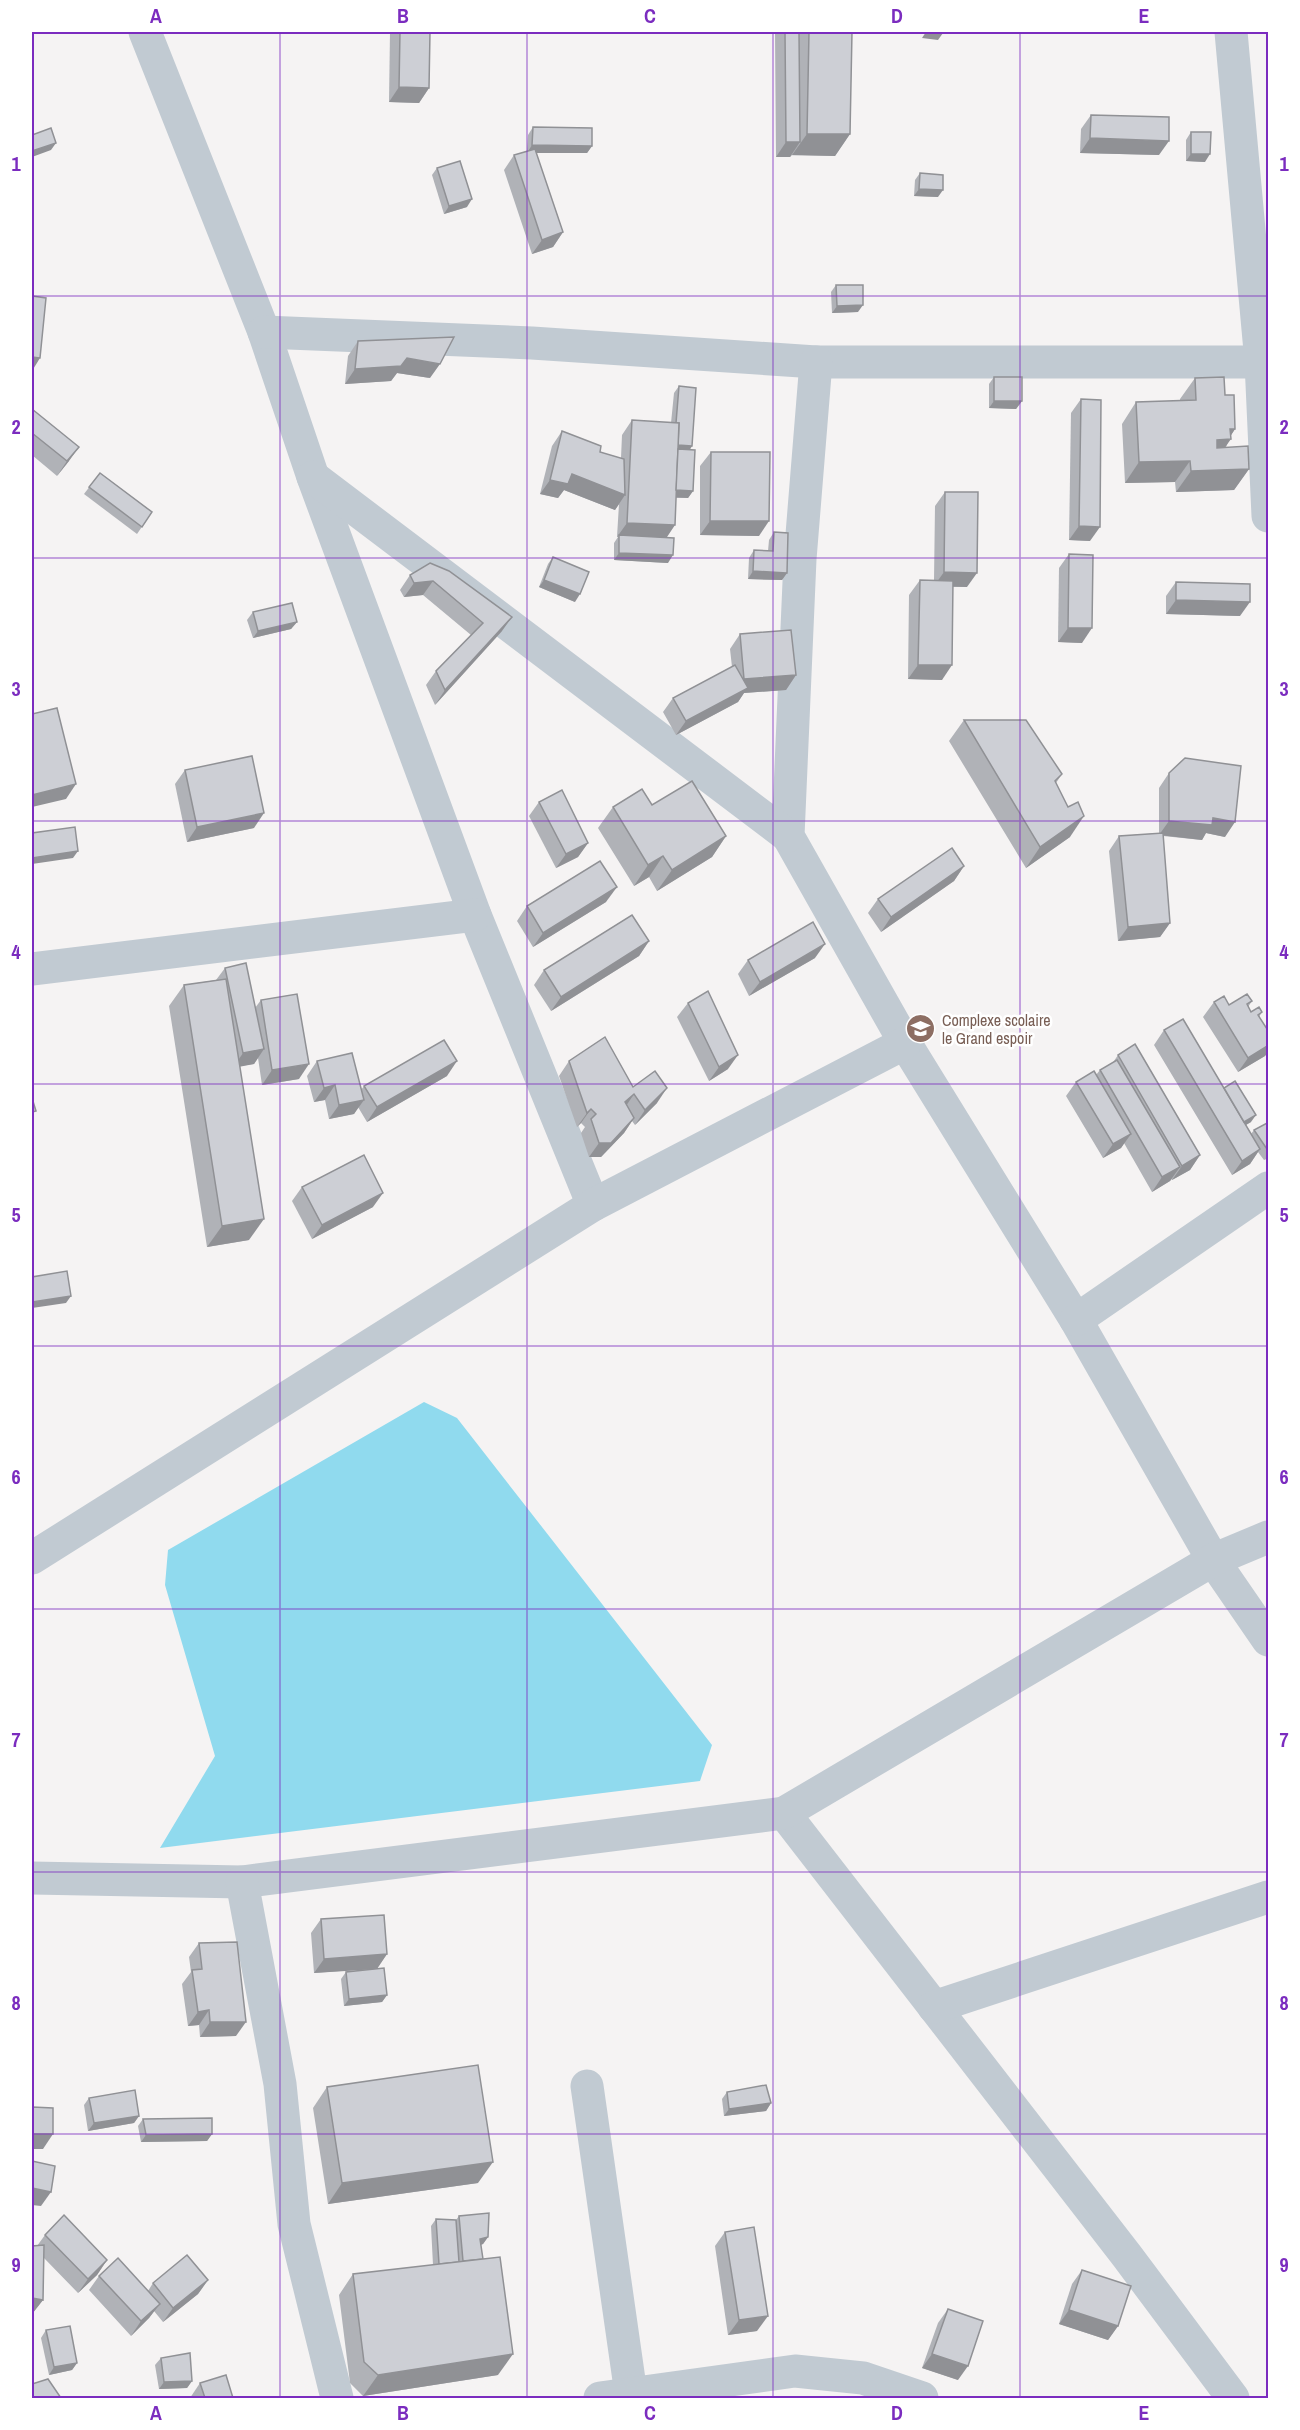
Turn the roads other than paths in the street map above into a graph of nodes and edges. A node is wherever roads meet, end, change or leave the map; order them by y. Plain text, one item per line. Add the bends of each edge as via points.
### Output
1 (146, 32) edge
2 (1231, 32) edge
3 (264, 332) junction
4 (816, 362) junction
5 (1260, 362) junction
6 (313, 477) junction
7 (1269, 516) edge
8 (788, 836) junction
9 (475, 915) junction
10 (32, 969) edge
11 (905, 1043) junction
12 (1269, 1188) edge
13 (592, 1205) junction
14 (1076, 1320) junction
15 (1269, 1537) edge
16 (32, 1558) edge
17 (1213, 1560) junction
18 (1269, 1640) edge
19 (784, 1813) junction
20 (32, 1878) edge
21 (242, 1882) junction
22 (1269, 1897) edge
23 (934, 2007) junction
24 (587, 2086) dead end
25 (616, 2396) edge
26 (337, 2398) edge
27 (922, 2398) edge
28 (1233, 2398) edge

1 - 3 street
2 - 5 street
3 - 4 street via 532,343
3 - 6 street
4 - 5 street
4 - 8 street via 801,559
5 - 7 street
6 - 8 street
6 - 9 street
8 - 11 street
9 - 10 street
9 - 13 street
11 - 13 street
11 - 14 street
12 - 14 street
13 - 16 street
14 - 17 street
15 - 17 street
17 - 18 street
17 - 19 street
19 - 21 street
19 - 23 street
20 - 21 street
21 - 26 street via 280,2084 294,2224
22 - 23 street
23 - 28 street
24 - 25 street
25 - 27 street via 795,2371 863,2378

